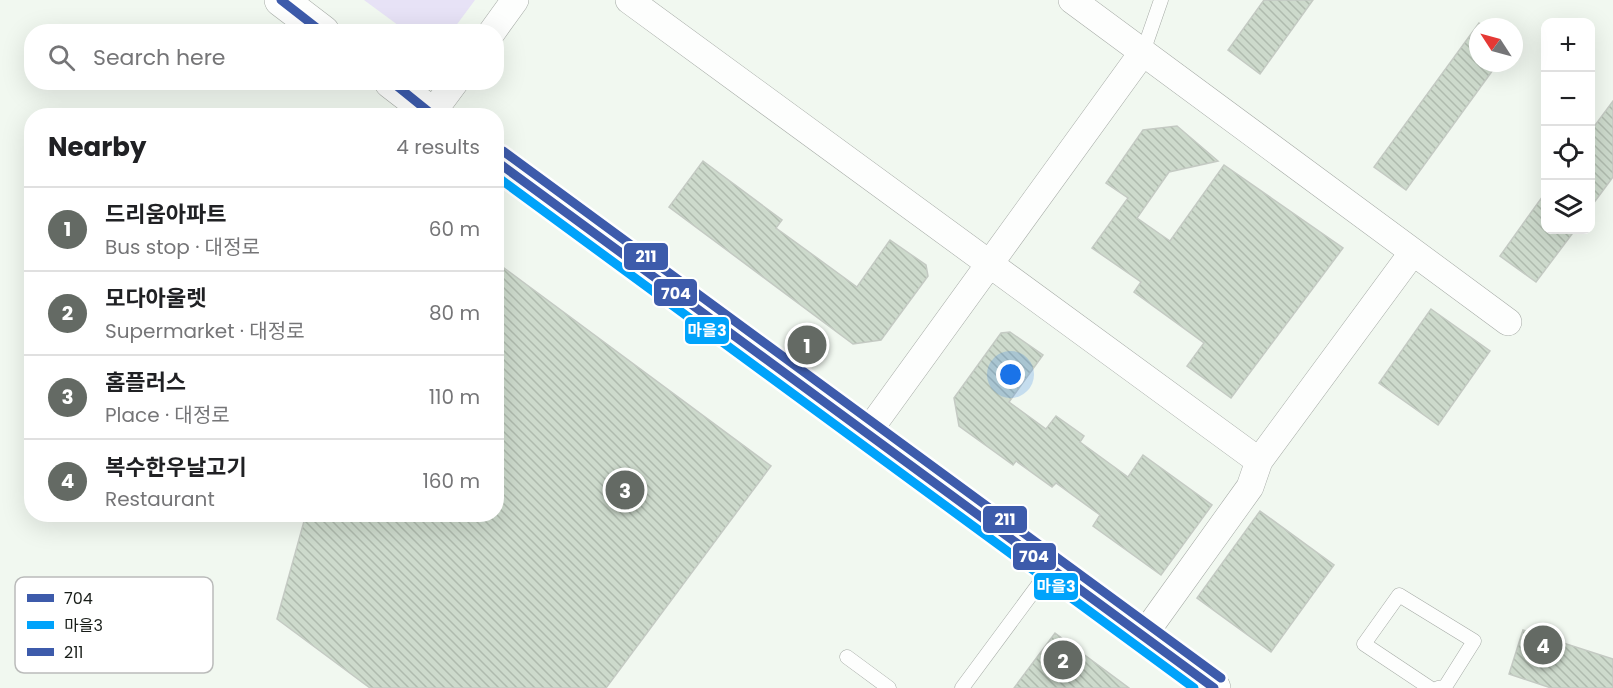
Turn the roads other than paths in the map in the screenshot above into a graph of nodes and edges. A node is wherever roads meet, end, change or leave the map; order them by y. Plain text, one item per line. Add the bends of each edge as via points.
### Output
1 (281, 0) edge
2 (515, 0) edge
3 (629, 0) edge
4 (1072, 0) edge
5 (1161, 0) edge
6 (312, 24) edge
7 (498, 24) edge
8 (1143, 52) junction
9 (402, 90) edge
10 (450, 90) edge
11 (426, 108) edge
12 (438, 108) edge
13 (504, 166) edge
14 (1413, 252) junction
15 (990, 264) junction
16 (1508, 322) dead end
17 (867, 433) junction
18 (1259, 462) junction
19 (1050, 569) junction
20 (1143, 636) junction
21 (847, 657) dead end
22 (873, 683) edge
23 (889, 688) edge
24 (962, 688) edge
25 (1214, 688) edge
26 (1430, 688) edge
27 (1438, 688) edge

1 - 6 street
2 - 7 street
3 - 15 street
4 - 8 street
5 - 8 lane
8 - 14 street
8 - 15 street
9 - 11 street
10 - 12 street
13 - 17 street
14 - 16 street
14 - 18 street
15 - 17 street
15 - 18 street
17 - 19 street
18 - 20 street via 1251,487
19 - 20 street
19 - 24 lane
20 - 25 street
21 - 22 lane
22 - 23 lane
26 - 27 lane via 1364,644 1399,595 1474,641 1444,687

